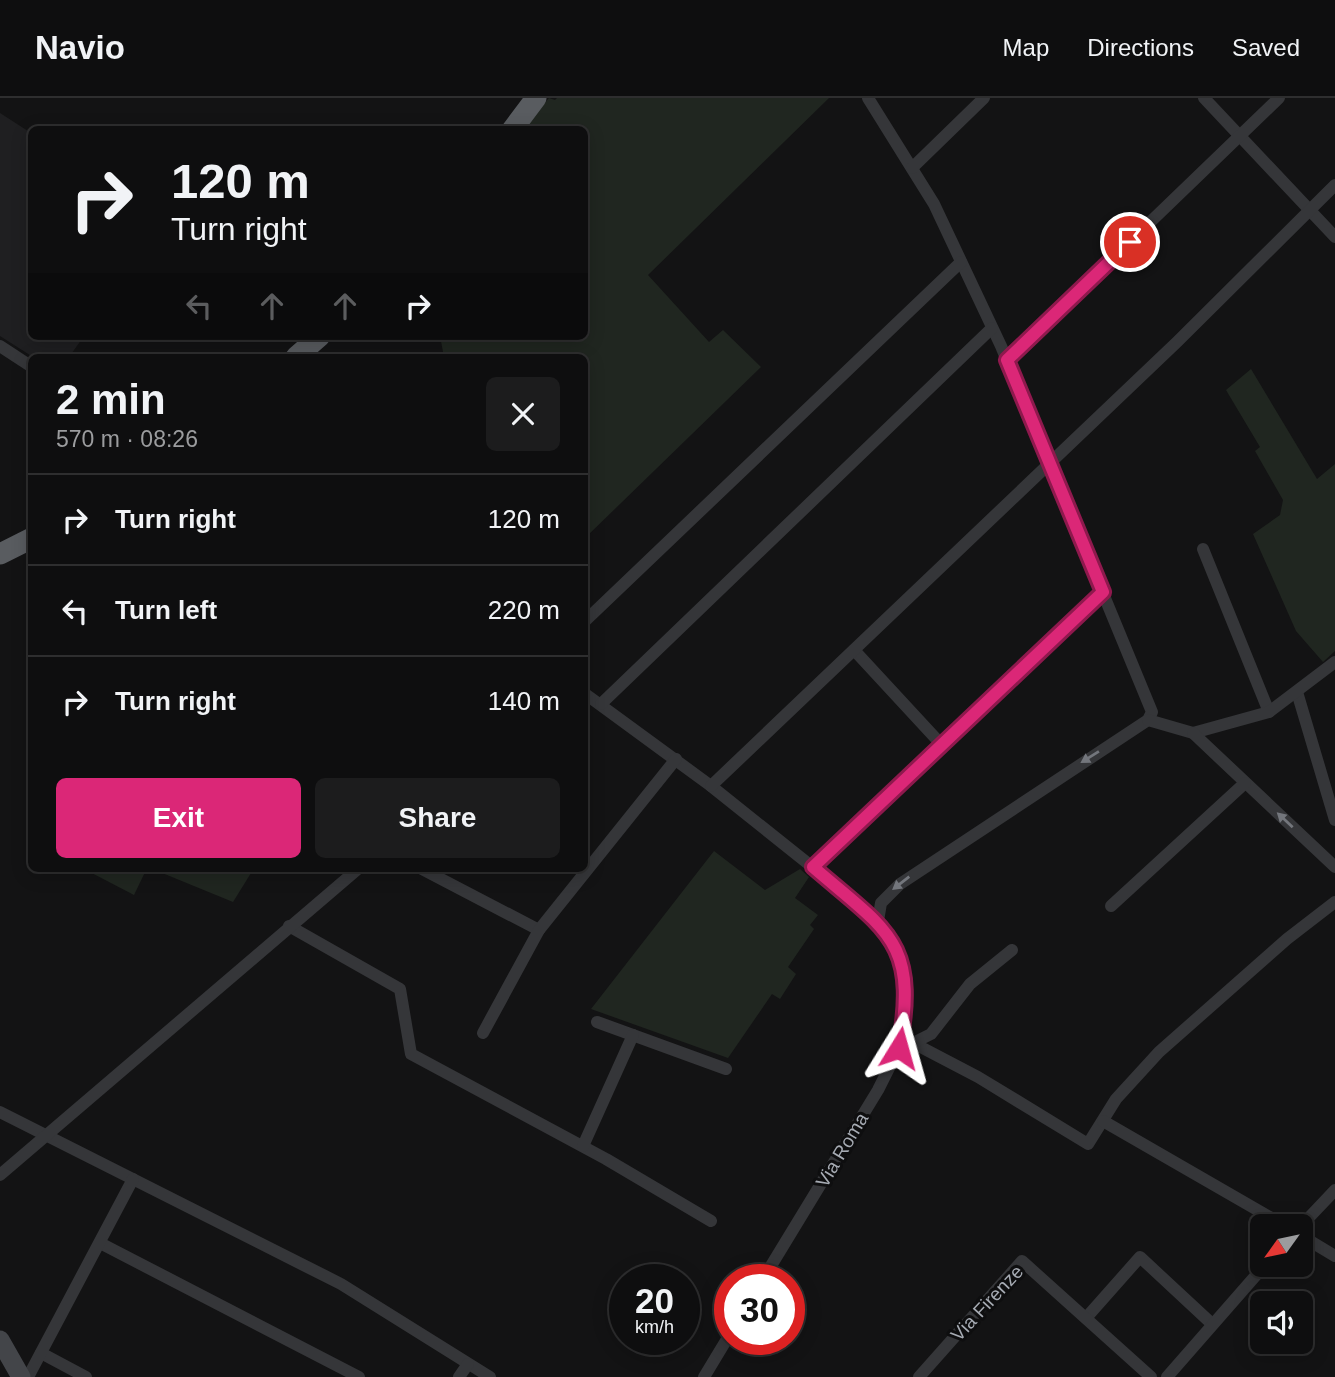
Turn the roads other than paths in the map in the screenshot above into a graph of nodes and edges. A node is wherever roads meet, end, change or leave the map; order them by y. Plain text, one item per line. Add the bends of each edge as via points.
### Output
1 (536, 98) edge
2 (867, 98) edge
3 (984, 98) edge
4 (1204, 98) edge
5 (1279, 98) edge
6 (515, 126) edge
7 (1239, 135) junction
8 (912, 168) junction
9 (1335, 185) edge
10 (1311, 210) junction
11 (1335, 237) edge
12 (961, 262) junction
13 (992, 328) junction
14 (315, 340) edge
15 (0, 346) edge
16 (299, 354) edge
17 (1007, 360) junction
18 (28, 364) edge
19 (1050, 463) junction
20 (28, 540) edge
21 (1203, 549) dead end
22 (0, 554) edge
23 (1103, 592) junction
24 (588, 618) edge
25 (854, 650) junction
26 (1335, 662) edge
27 (1297, 691) junction
28 (588, 696) edge
29 (601, 704) junction
30 (1269, 712) junction
31 (1147, 720) junction
32 (1193, 733) junction
33 (940, 743) junction
34 (676, 759) junction
35 (1245, 783) junction
36 (711, 786) junction
37 (1335, 820) edge
38 (1335, 848) edge
39 (1325, 858) junction
40 (813, 867) junction
41 (1335, 867) edge
42 (588, 869) edge
43 (354, 872) edge
44 (428, 872) edge
45 (585, 872) edge
46 (1335, 902) edge
47 (1111, 906) dead end
48 (878, 921) junction
49 (289, 926) junction
50 (539, 930) junction
51 (1012, 950) dead end
52 (597, 1022) dead end
53 (483, 1033) dead end
54 (633, 1035) junction
55 (907, 1041) junction
56 (726, 1069) dead end
57 (0, 1112) edge
58 (1103, 1121) junction
59 (47, 1135) junction
60 (583, 1146) junction
61 (0, 1175) edge
62 (133, 1179) junction
63 (1335, 1190) edge
64 (1264, 1214) edge
65 (1312, 1214) edge
66 (711, 1221) dead end
67 (100, 1243) junction
68 (1313, 1243) edge
69 (1335, 1256) edge
70 (772, 1264) edge
71 (1253, 1278) edge
72 (1086, 1318) junction
73 (1212, 1324) junction
74 (0, 1339) edge
75 (41, 1353) junction
76 (717, 1355) edge
77 (468, 1364) junction
78 (20, 1377) edge
79 (28, 1377) edge
80 (86, 1377) edge
81 (359, 1377) edge
82 (459, 1377) edge
83 (490, 1377) edge
84 (704, 1377) edge
85 (919, 1377) edge
86 (1151, 1377) edge
87 (1167, 1377) edge

1 - 6 highway
2 - 8 street
3 - 8 street
4 - 7 street
5 - 7 street
7 - 10 street
7 - 17 street
8 - 12 street
9 - 10 street
10 - 11 street
10 - 19 street
12 - 13 street
12 - 24 street
13 - 17 street
13 - 29 street
14 - 16 highway
15 - 18 street
17 - 19 street
19 - 23 street
19 - 25 street
20 - 22 highway
21 - 30 street
23 - 31 street via 1152,712
23 - 33 street
25 - 33 street
25 - 36 street
26 - 27 street
27 - 30 street
27 - 37 street
28 - 29 street, Via Roma
29 - 34 street, Via Roma
30 - 32 street
31 - 32 street
31 -> 48 street via 929,862 887,894
32 - 35 street
33 - 40 street
34 - 36 street, Via Roma
34 - 42 street
39 -> 35 street
35 - 47 street
36 - 40 street, Via Roma
38 - 39 street
39 - 41 street
40 - 48 street, Via Roma
43 - 49 street
44 - 50 street
45 - 50 street
46 - 58 street via 1159,1052 1115,1099
48 - 55 street, Via Roma via 898,951 905,972
49 - 59 street
49 - 60 street via 400,989 411,1054
50 - 53 street
51 - 55 street via 970,984 931,1034
52 - 54 street
54 - 56 street
54 - 60 street
55 - 58 street via 978,1077 1088,1144
55 - 70 street, Via Roma
57 - 59 street
58 - 64 street
59 - 61 street
59 - 62 street
60 - 66 street
62 - 67 street
62 - 77 street via 341,1284
63 - 65 street
67 - 75 street
67 - 81 street
68 - 69 street
71 - 73 street
72 - 73 street via 1140,1257
72 - 85 street, Via Firenze via 1022,1261
72 - 86 street, Via Firenze
73 - 87 street
74 - 78 main road
75 - 79 street
75 - 80 street
76 - 84 street
77 - 82 street
77 - 83 street

